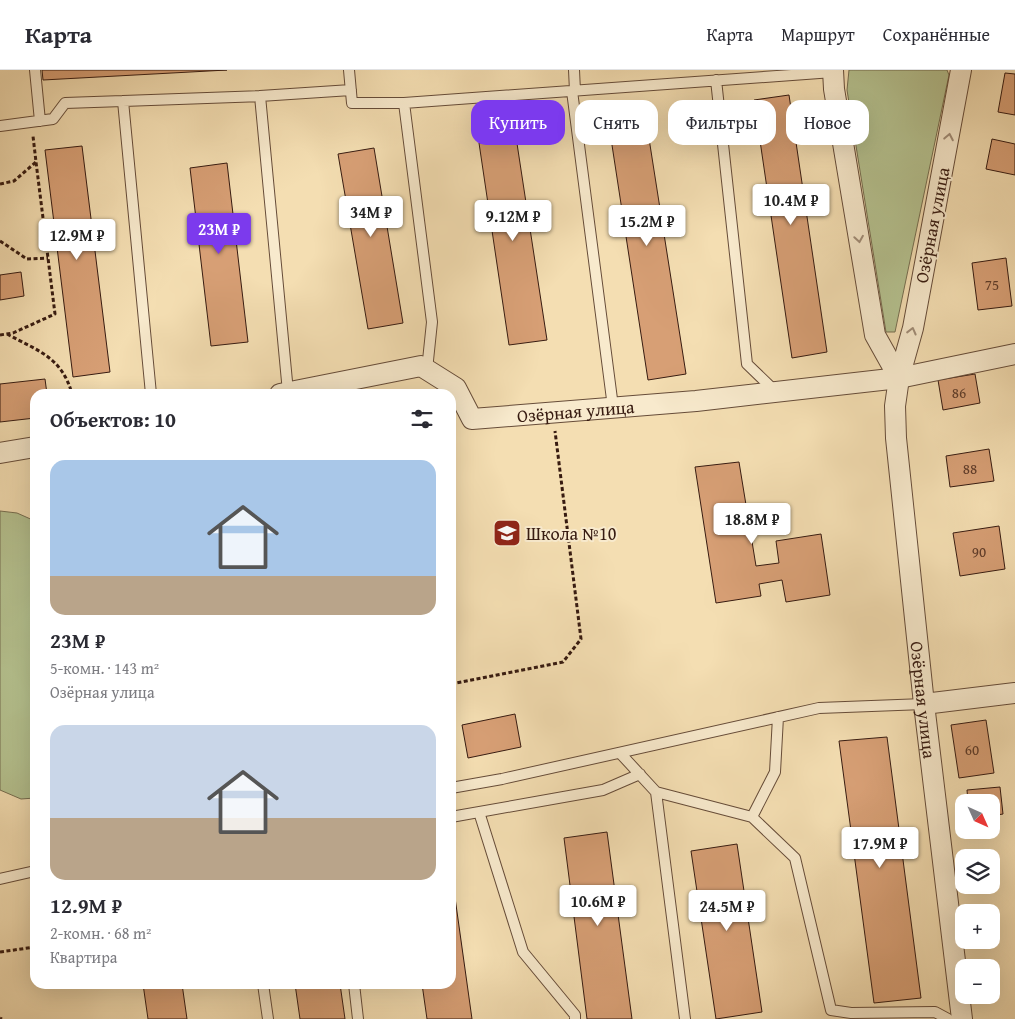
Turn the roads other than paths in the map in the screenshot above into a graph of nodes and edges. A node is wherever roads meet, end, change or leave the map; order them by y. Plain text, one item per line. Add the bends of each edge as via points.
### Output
1 (35, 70) edge
2 (349, 70) edge
3 (574, 70) edge
4 (961, 70) edge
5 (833, 71) edge
6 (716, 80) junction
7 (351, 90) junction
8 (574, 91) junction
9 (260, 96) junction
10 (123, 102) junction
11 (404, 103) junction
12 (36, 121) junction
13 (0, 126) edge
14 (1015, 354) edge
15 (427, 370) junction
16 (899, 378) junction
17 (150, 389) edge
18 (284, 389) edge
19 (304, 389) edge
20 (775, 392) junction
21 (612, 407) junction
22 (30, 448) edge
23 (0, 452) edge
24 (1015, 693) edge
25 (924, 704) junction
26 (778, 717) junction
27 (620, 753) junction
28 (640, 774) junction
29 (456, 787) edge
30 (656, 792) junction
31 (479, 812) junction
32 (456, 816) edge
33 (752, 817) junction
34 (30, 872) edge
35 (0, 878) edge
36 (264, 989) edge
37 (355, 989) edge
38 (831, 1010) junction
39 (268, 1019) edge
40 (358, 1019) edge
41 (575, 1019) edge
42 (685, 1019) edge
43 (824, 1019) edge
44 (948, 1019) edge
45 (962, 1019) edge

1 - 12 lane
2 - 7 lane
3 - 8 lane
16 -> 4 street, Озёрная улица via 913,328
5 - 6 lane
5 -> 16 street via 875,335
6 - 8 lane
6 - 20 lane via 747,364
7 - 9 lane
7 - 11 lane via 352,103
8 - 11 lane
8 - 21 lane
9 - 10 lane
9 - 18 lane
10 - 12 lane via 65,103 53,119
10 - 17 lane
11 - 15 lane via 432,322
12 - 13 lane
14 - 16 street, Озёрная улица
15 - 19 street via 421,366
15 - 21 street, Озёрная улица via 456,388 472,419
16 - 20 street, Озёрная улица
16 - 25 street, Озёрная улица via 895,406 896,438
20 - 21 street, Озёрная улица
22 - 23 street
24 - 25 street
25 - 26 lane via 819,708
25 - 45 street, Озёрная улица
26 - 27 lane
26 - 33 lane via 776,772
27 - 28 lane
27 - 29 lane
28 - 30 lane
28 - 31 lane via 603,790
30 - 33 lane
30 - 42 lane
31 - 32 lane
31 - 41 lane via 524,952
33 - 38 lane via 795,858
34 - 35 lane
36 - 39 lane
37 - 40 lane
38 - 43 lane
38 - 44 lane via 851,1014 935,1012

